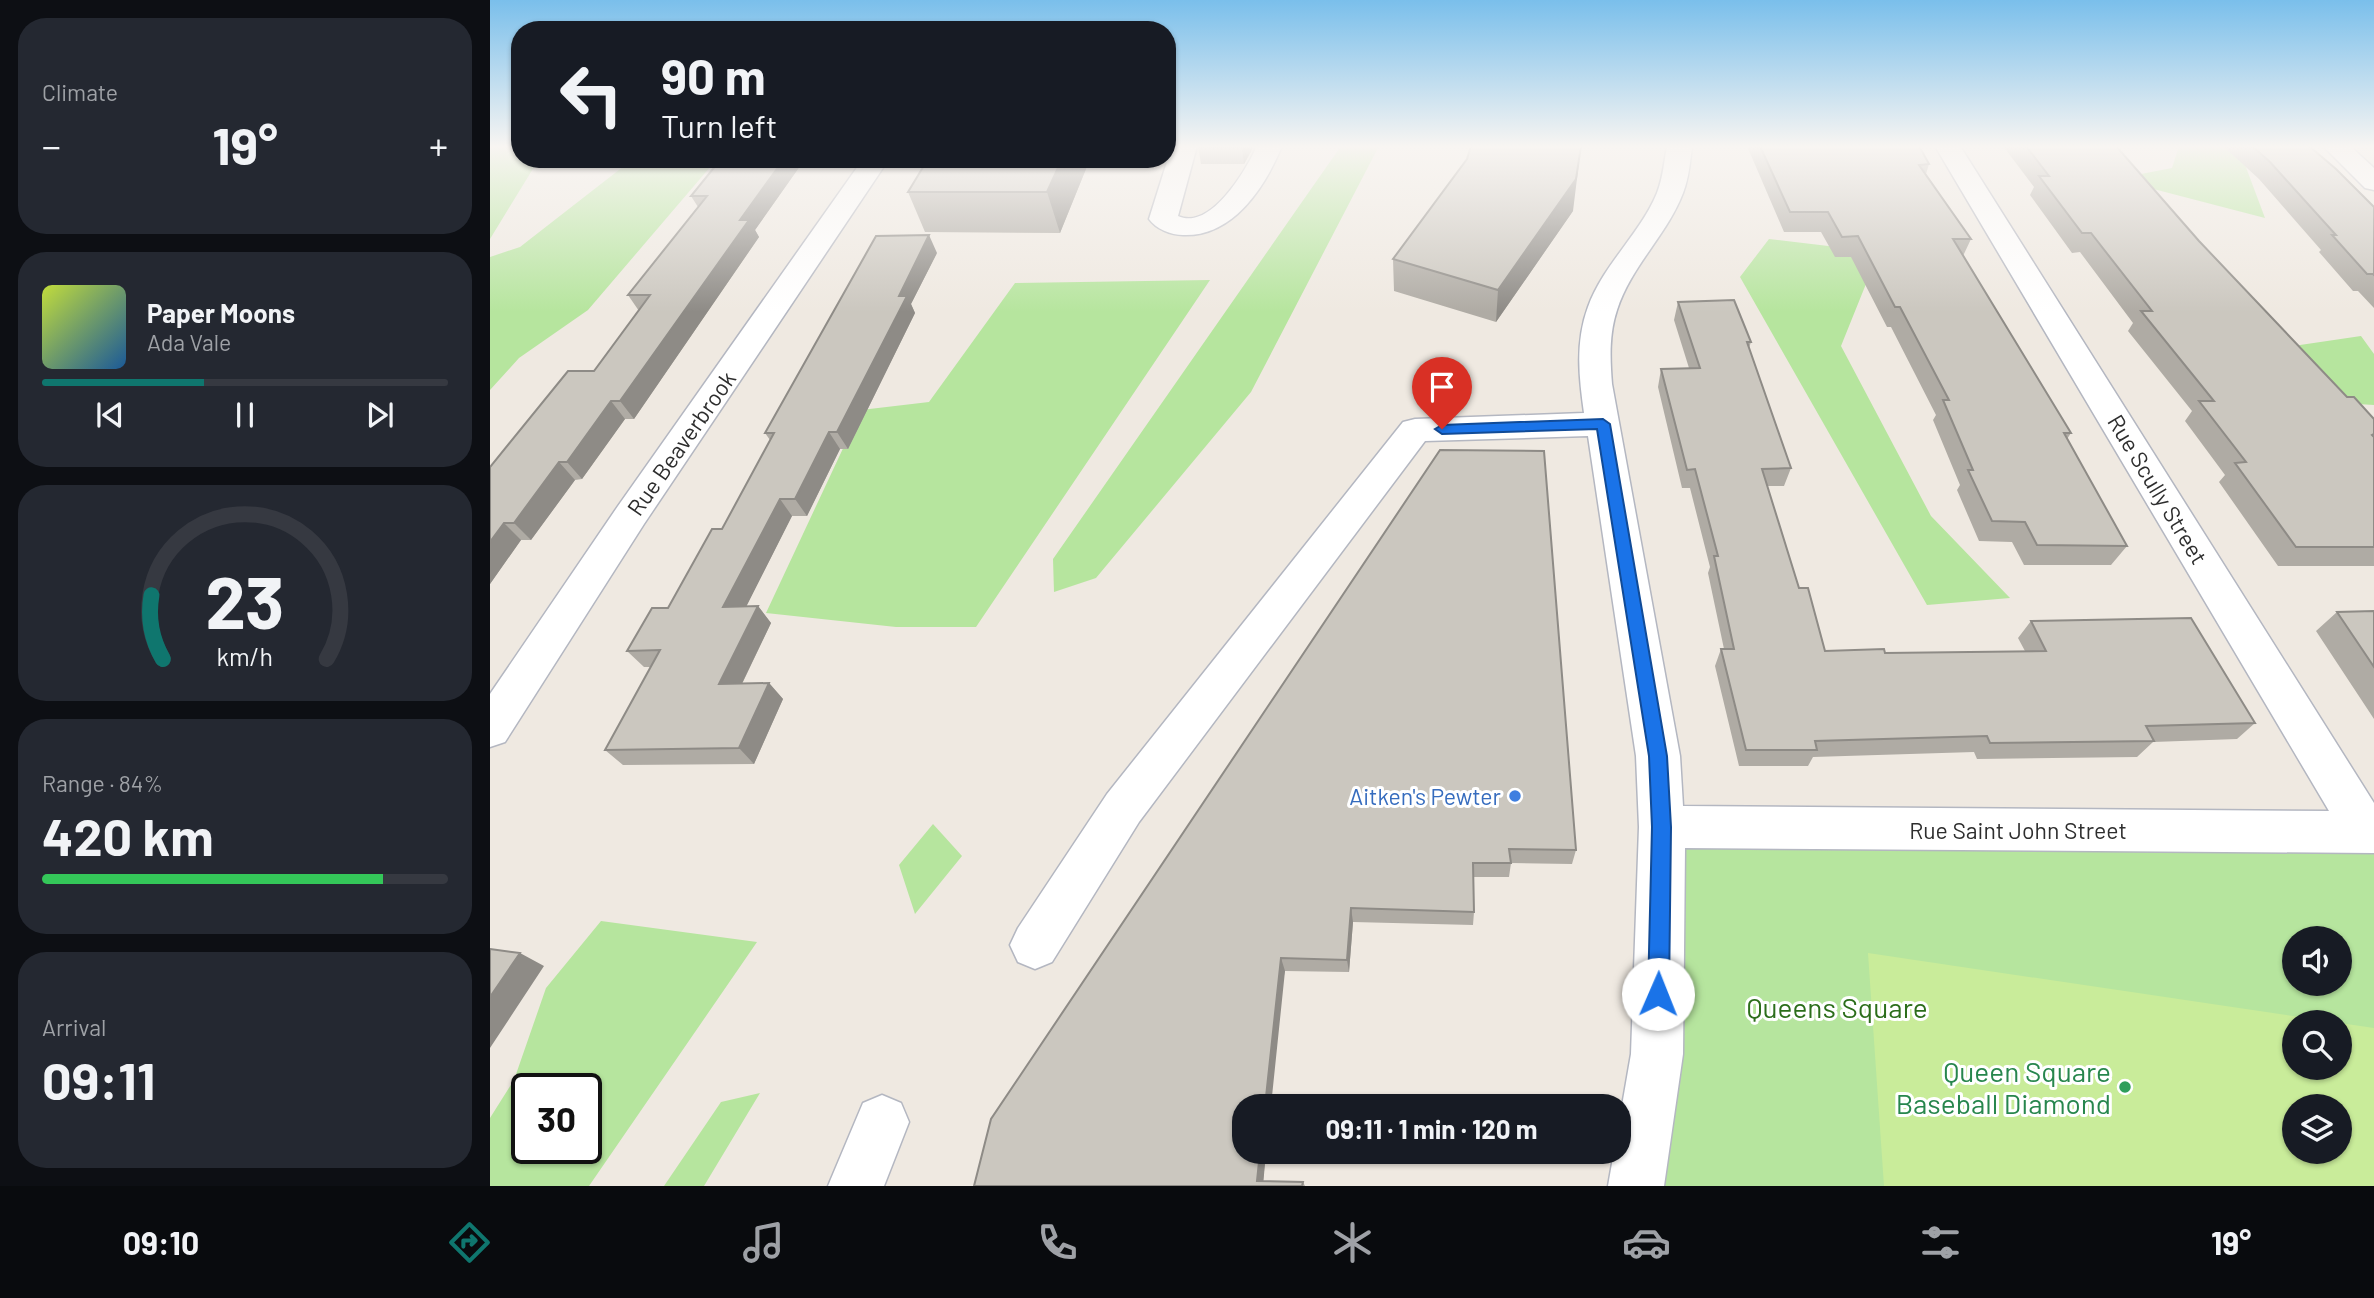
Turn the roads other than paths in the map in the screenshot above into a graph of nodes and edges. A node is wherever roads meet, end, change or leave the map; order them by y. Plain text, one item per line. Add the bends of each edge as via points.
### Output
1 (847, 201) edge
2 (1168, 201) edge
3 (1233, 201) edge
4 (1666, 201) edge
5 (1982, 201) edge
6 (1603, 424) junction
7 (490, 729) edge
8 (1662, 827) junction
9 (2371, 832) edge
10 (1035, 944) dead end
11 (882, 1122) dead end
12 (856, 1186) edge
13 (1636, 1186) edge

1 - 7 street, Rue Beaverbrook
2 - 3 street via 1163,219 1172,226 1187,227 1206,224
4 - 6 street via 1606,300 1594,344
5 - 9 street, Rue Scully Street
6 - 8 street via 1658,756
6 - 10 street via 1415,430 1123,808
8 - 9 street, Rue Saint John Street
8 - 13 street via 1657,1054
11 - 12 street

